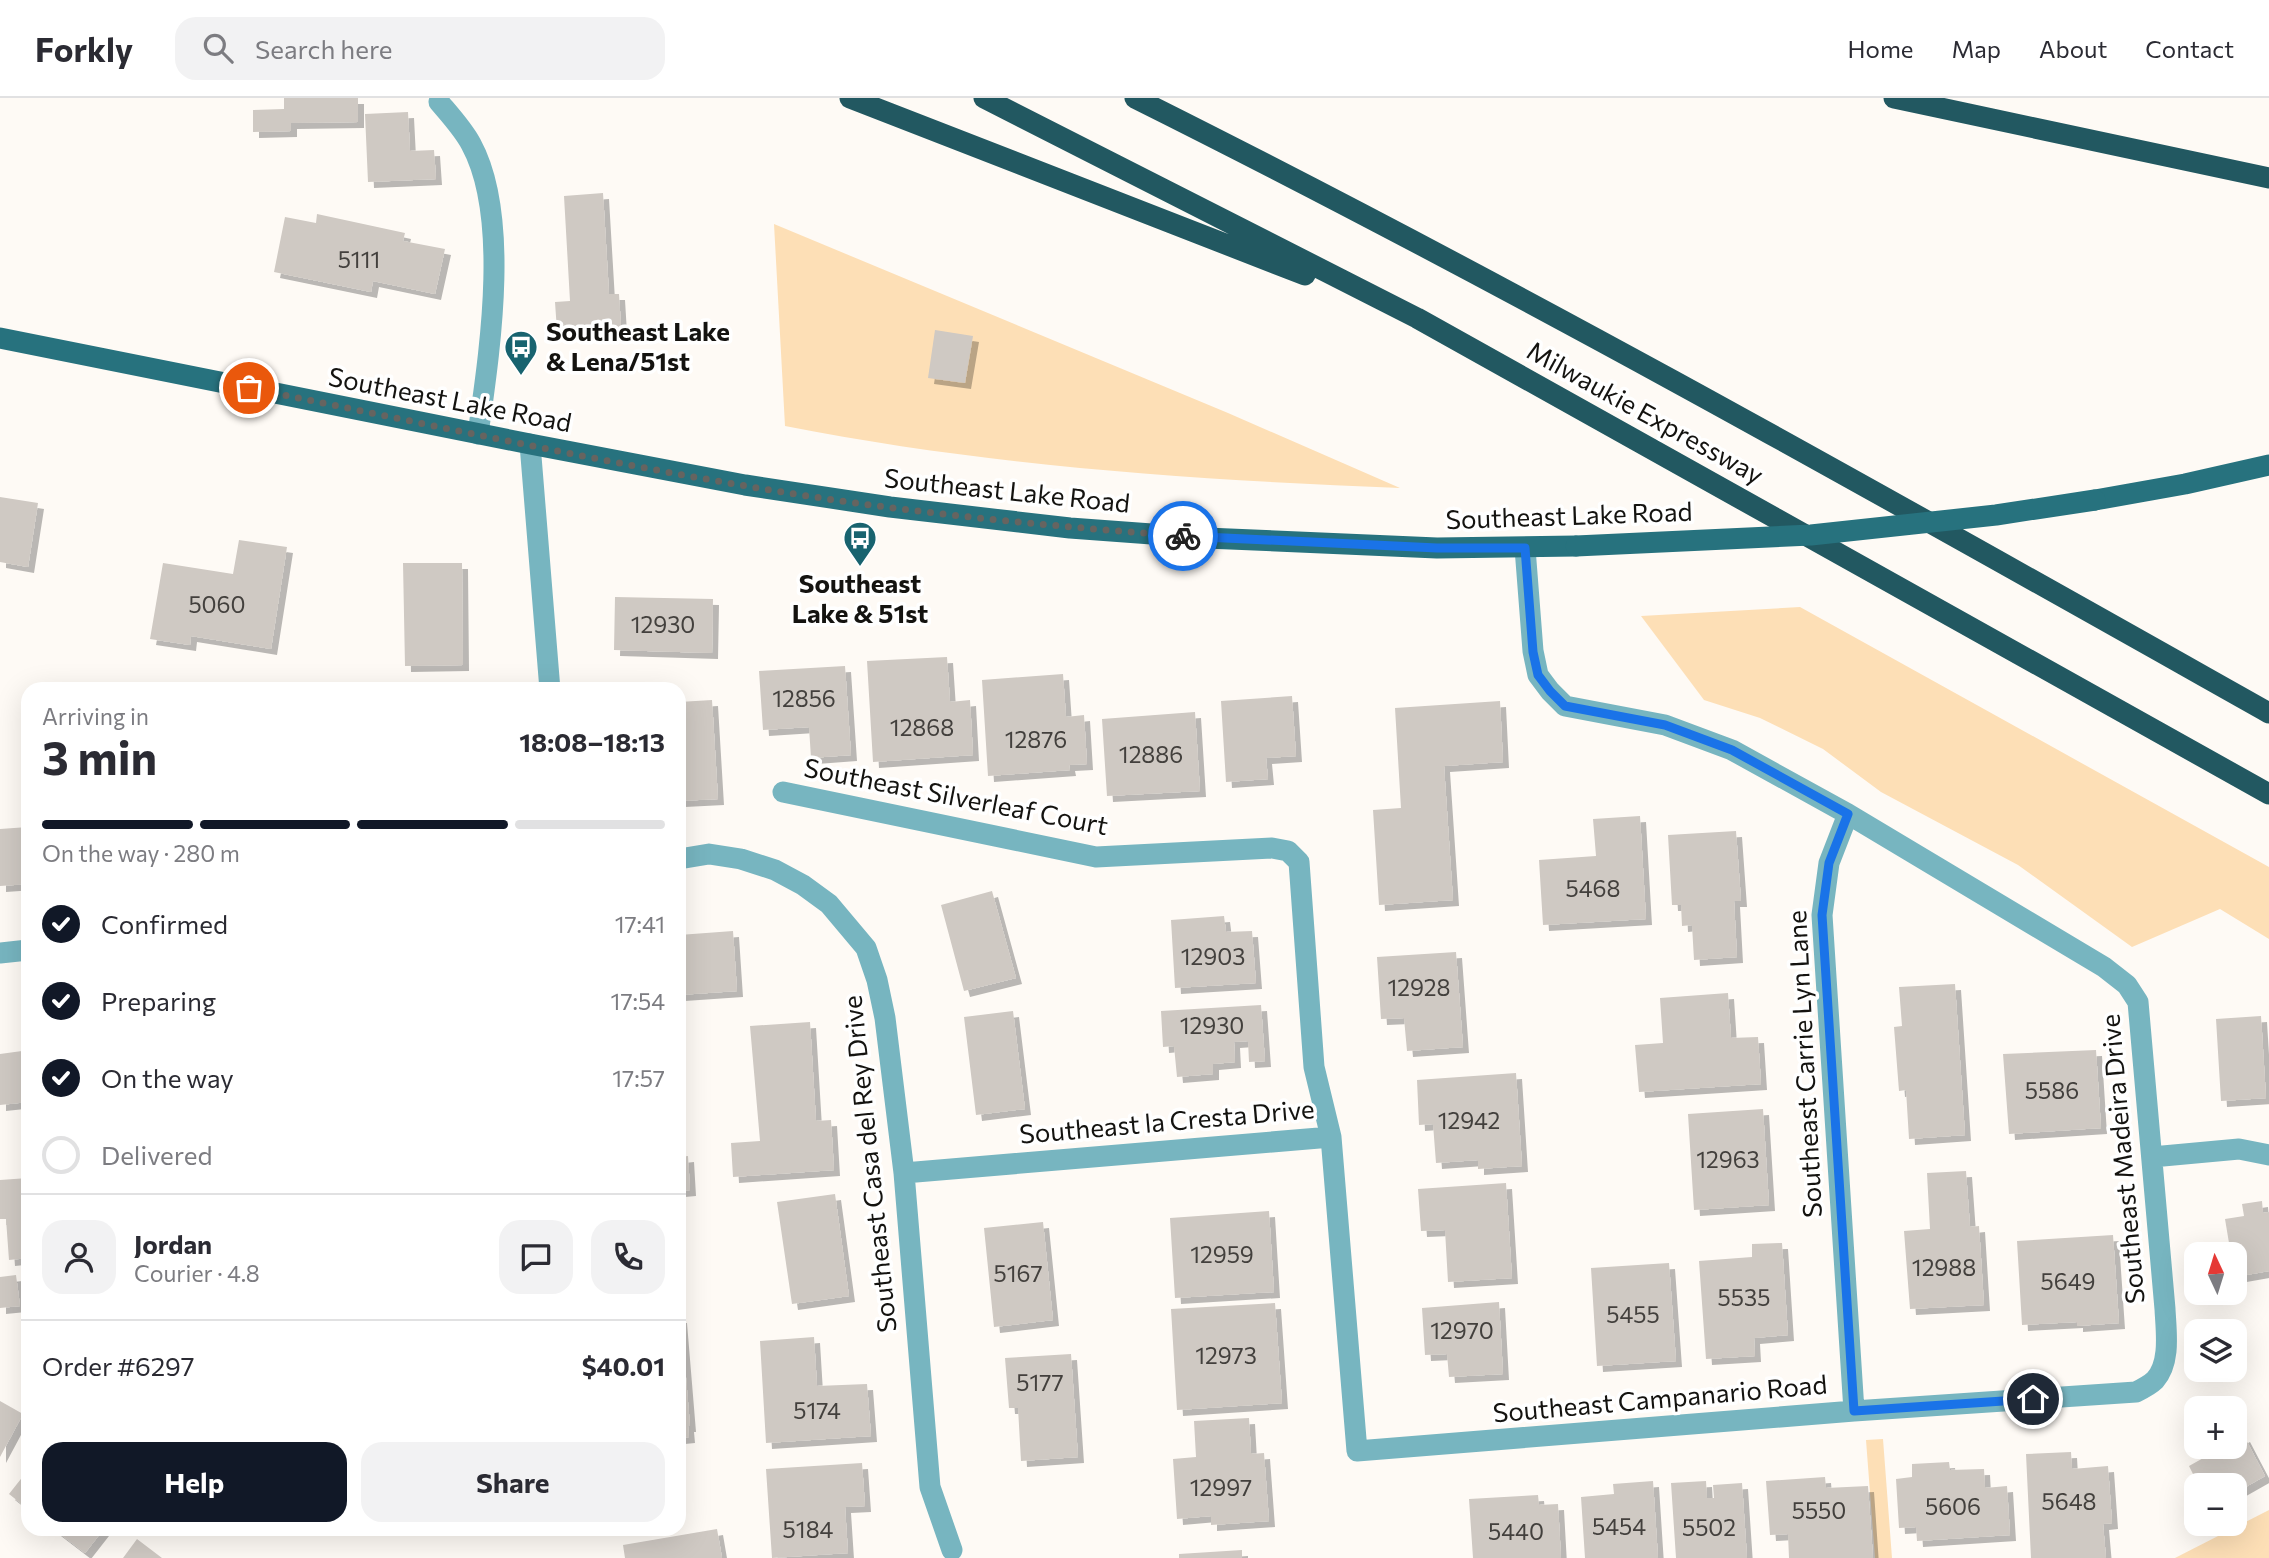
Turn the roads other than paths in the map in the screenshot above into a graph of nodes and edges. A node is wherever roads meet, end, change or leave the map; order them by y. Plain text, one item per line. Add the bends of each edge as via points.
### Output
1 (850, 98) edge
2 (984, 98) edge
3 (1135, 98) edge
4 (1894, 98) edge
5 (439, 102) dead end
6 (2269, 178) edge
7 (1417, 318) junction
8 (0, 338) edge
9 (478, 434) junction
10 (530, 444) junction
11 (2269, 465) edge
12 (1525, 548) junction
13 (549, 682) edge
14 (2269, 713) edge
15 (783, 792) dead end
16 (2269, 794) edge
17 (1848, 814) junction
18 (686, 858) edge
19 (21, 951) edge
20 (0, 953) edge
21 (1331, 1137) junction
22 (2269, 1155) edge
23 (2152, 1157) junction
24 (904, 1173) junction
25 (2136, 1392) joint
26 (1854, 1411) junction
27 (1357, 1451) joint
28 (952, 1550) dead end

1 - 7 highway
2 - 7 highway, Milwaukie Expressway
3 - 14 highway, Milwaukie Expressway via 1268,164 1800,449
4 - 6 highway
5 - 9 street via 471,145 489,212 493,302
7 - 16 highway, Milwaukie Expressway
8 - 9 main road, Southeast Lake Road
9 - 10 main road, Southeast Lake Road
10 - 12 main road, Southeast Lake Road via 821,498 1056,526 1303,543
10 - 13 street
11 - 12 main road, Southeast Lake Road, bridge via 2185,484 1983,516 1811,535
12 - 17 street via 1538,675 1565,706 1665,725 1732,750
15 - 21 street, Southeast Silverleaf Court via 1096,857 1287,851 1299,862 1314,1067
17 - 23 street, Southeast Madeira Drive via 2127,985 2138,1002
17 - 26 street, Southeast Carrie Lyn Lane via 1829,863 1822,915
18 - 24 street, Southeast Casa del Rey Drive via 709,854 775,870 829,904 866,948 885,1018
19 - 20 street
21 - 24 street, Southeast la Cresta Drive
21 - 27 street, Southeast la Cresta Drive
22 - 23 street via 2239,1149
23 - 25 street, Southeast Madeira Drive via 2166,1346 2154,1382
24 - 28 street, Southeast Casa del Rey Drive via 929,1487
25 - 26 street, Southeast Campanario Road
26 - 27 street, Southeast Campanario Road

